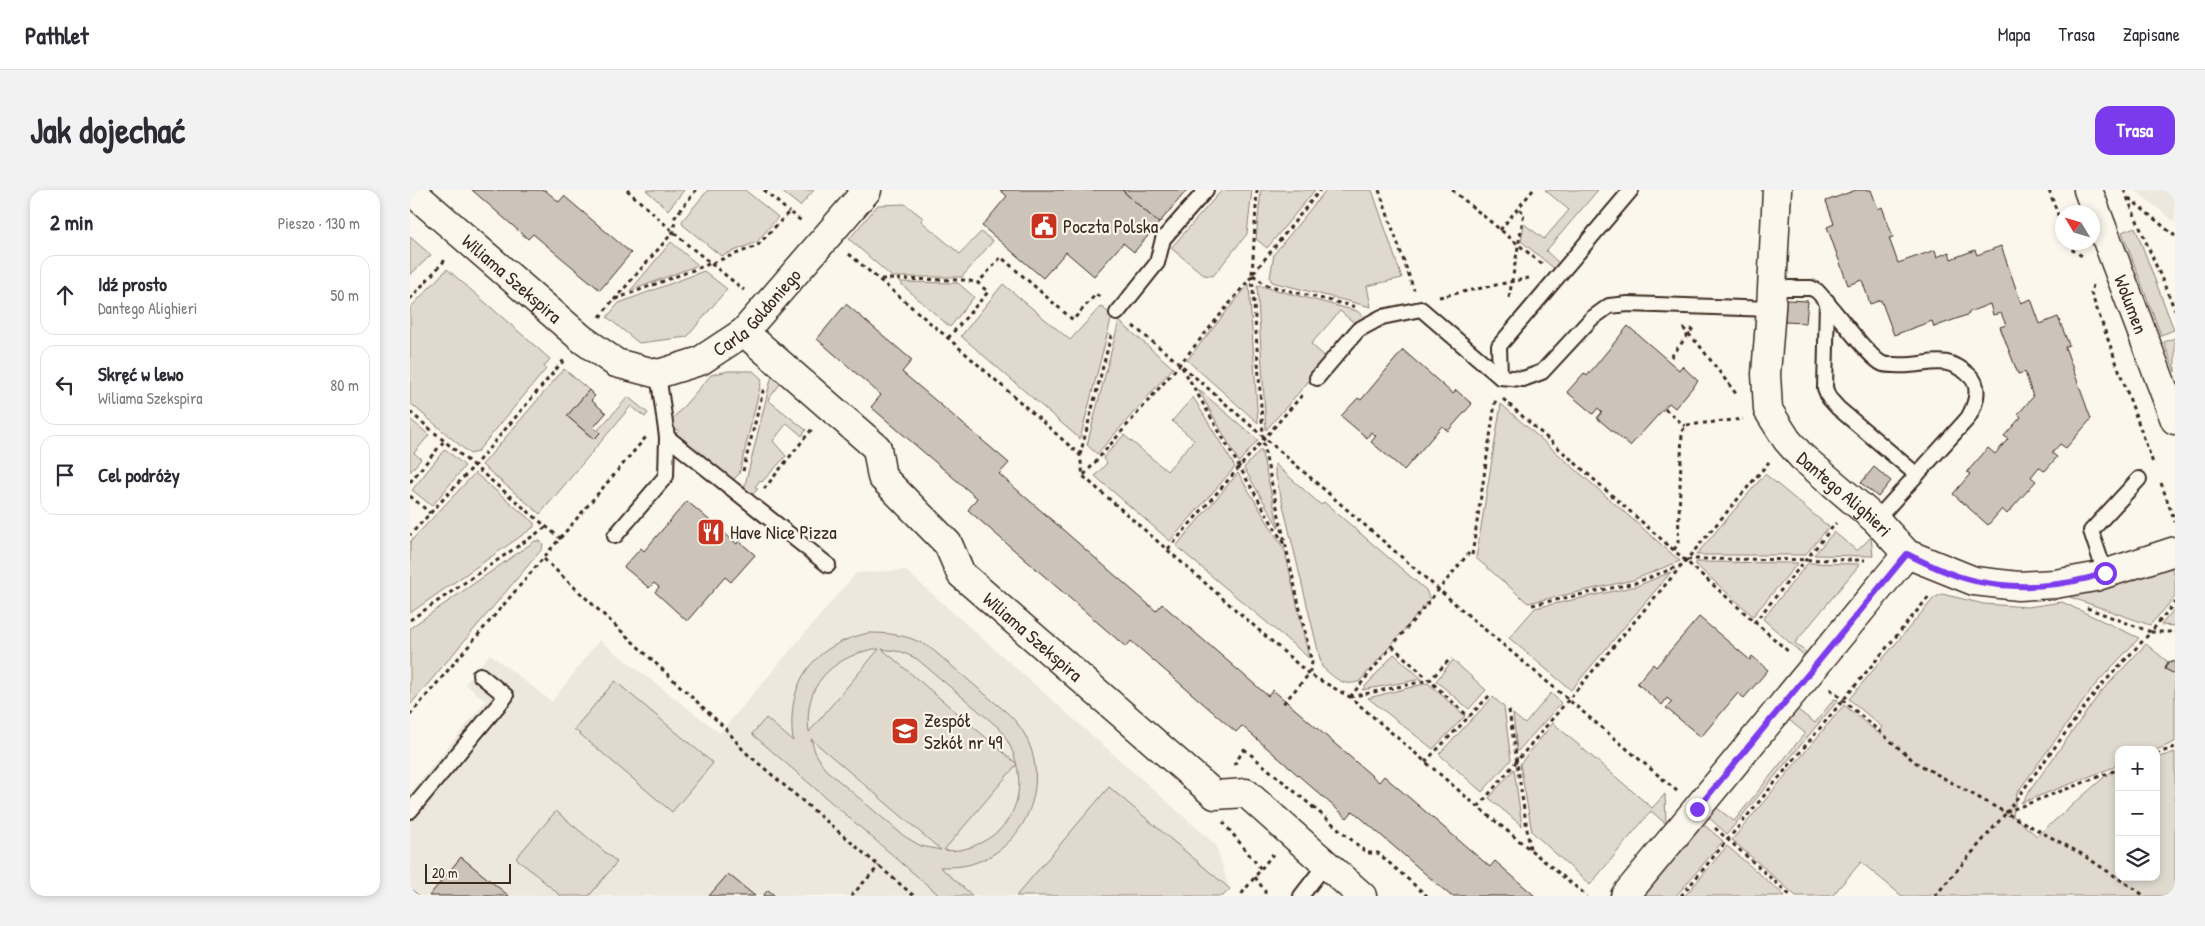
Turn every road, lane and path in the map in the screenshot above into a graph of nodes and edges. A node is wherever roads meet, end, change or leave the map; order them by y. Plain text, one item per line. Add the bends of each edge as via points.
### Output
1 (410, 190) edge
2 (627, 190) edge
3 (696, 190) edge
4 (764, 190) edge
5 (867, 190) edge
6 (1206, 190) edge
7 (1257, 190) edge
8 (1320, 190) edge
9 (1379, 190) edge
10 (1452, 190) edge
11 (1534, 190) edge
12 (1631, 190) edge
13 (1777, 190) edge
14 (2050, 190) edge
15 (2088, 190) edge
16 (2124, 190) edge
17 (2129, 198) junction
18 (2055, 205) edge
19 (1518, 208) junction
20 (789, 212) junction
21 (1500, 230) junction
22 (674, 231) junction
23 (2175, 236) edge
24 (465, 238) junction
25 (827, 238) junction
26 (1518, 244) junction
27 (2073, 250) edge
28 (853, 257) dead end
29 (2084, 257) dead end
30 (712, 264) junction
31 (1252, 275) junction
32 (1558, 277) junction
33 (880, 279) junction
34 (2095, 279) dead end
35 (1512, 282) junction
36 (978, 283) junction
37 (410, 299) edge
38 (1509, 299) dead end
39 (1772, 299) junction
40 (613, 300) junction
41 (1827, 301) junction
42 (1660, 306) junction
43 (1708, 307) junction
44 (765, 308) junction
45 (1421, 309) junction
46 (2175, 310) edge
47 (1118, 312) junction
48 (1382, 317) junction
49 (744, 332) junction
50 (1688, 334) junction
51 (948, 338) junction
52 (582, 339) junction
53 (1671, 357) dead end
54 (777, 361) junction
55 (1180, 364) junction
56 (658, 374) junction
57 (1500, 377) junction
58 (1316, 378) joint
59 (1738, 395) dead end
60 (830, 407) junction
61 (1665, 409) dead end
62 (410, 412) edge
63 (662, 417) junction
64 (1732, 420) dead end
65 (2175, 420) edge
66 (1686, 426) junction
67 (667, 438) junction
68 (1264, 438) junction
69 (1787, 440) junction
70 (444, 441) junction
71 (1080, 455) junction
72 (474, 466) junction
73 (2155, 467) dead end
74 (1239, 469) junction
75 (1083, 476) junction
76 (1917, 476) junction
77 (2158, 476) dead end
78 (2139, 479) dead end
79 (410, 482) edge
80 (737, 493) junction
81 (410, 496) edge
82 (1854, 502) junction
83 (752, 505) junction
84 (430, 513) junction
85 (1876, 520) junction
86 (2175, 522) edge
87 (546, 527) junction
88 (410, 535) edge
89 (615, 536) dead end
90 (561, 539) junction
91 (1287, 548) junction
92 (1168, 549) junction
93 (1674, 550) junction
94 (2175, 551) edge
95 (1907, 554) junction
96 (544, 559) junction
97 (1686, 560) junction
98 (1806, 560) junction
99 (1874, 560) dead end
100 (1682, 564) junction
101 (828, 565) dead end
102 (2105, 573) junction
103 (1937, 588) dead end
104 (1439, 590) junction
105 (2175, 602) edge
106 (1532, 605) dead end
107 (2078, 605) dead end
108 (410, 620) edge
109 (1754, 623) junction
110 (2151, 632) junction
111 (2175, 632) edge
112 (1392, 646) junction
113 (1451, 658) dead end
114 (1811, 671) junction
115 (1309, 674) junction
116 (480, 675) dead end
117 (1430, 680) junction
118 (1490, 695) dead end
119 (1350, 697) junction
120 (1570, 700) junction
121 (1843, 700) junction
122 (1282, 705) dead end
123 (1509, 710) dead end
124 (410, 716) edge
125 (1469, 716) junction
126 (2175, 747) edge
127 (2160, 753) edge
128 (1425, 762) junction
129 (1516, 763) junction
130 (2115, 771) edge
131 (1313, 807) dead end
132 (1478, 807) junction
133 (1697, 809) junction
134 (410, 811) edge
135 (2006, 813) junction
136 (1728, 839) junction
137 (1530, 849) junction
138 (1326, 864) junction
139 (879, 866) junction
140 (1255, 877) dead end
141 (851, 896) edge
142 (914, 896) edge
143 (1265, 896) edge
144 (1301, 896) edge
145 (1362, 896) edge
146 (1428, 896) edge
147 (1587, 896) edge
148 (1625, 896) edge
149 (1681, 896) edge
150 (1791, 896) edge
151 (1935, 896) edge
152 (2145, 896) edge

1 - 24 street, Wiliama Szekspira
2 - 22 path
3 - 22 path via 675,217
4 - 20 path
5 - 25 street, Carla Goldoniego
6 - 47 lane via 1163,239 1157,263
7 - 31 path
8 - 31 path
9 - 45 path
10 - 21 path
11 - 19 path
12 - 32 lane
13 - 39 street, Dantego Alighieri
14 - 18 path
15 - 65 street, Wolumen
16 - 17 path
17 - 23 path
17 - 46 path
19 - 21 path
19 - 26 path via 1524,212
20 - 25 path
20 - 30 path via 757,246
21 - 26 path
22 - 30 path
22 - 40 path
24 - 37 path
24 - 52 street, Wiliama Szekspira
25 - 44 street, Carla Goldoniego
26 - 32 path
26 - 35 path
27 - 29 path
28 - 33 path
30 - 40 path
30 - 44 path
31 - 48 path via 1266,285 1369,310
31 - 55 path
31 - 68 path
32 - 35 path via 1546,274
32 - 57 lane via 1499,346
33 - 36 path via 966,280
33 - 51 path
34 - 73 path via 2091,293
35 - 38 path
35 - 45 path via 1427,300
36 - 47 path via 1001,257 1073,320 1096,294
36 - 51 path via 988,292
39 - 41 lane via 1811,288
39 - 43 lane
39 - 69 street, Dantego Alighieri via 1766,374 1768,410
40 - 52 path
41 - 76 lane via 1824,355 1825,388 1829,398
41 - 76 lane via 1871,355 1883,364 1901,366 1949,362 1972,378 1976,389 1974,407 1968,418
42 - 43 lane
42 - 50 path
42 - 57 lane via 1609,306 1591,319 1542,372 1523,380
43 - 50 path
44 - 49 street, Carla Goldoniego
45 - 48 lane
45 - 57 lane
47 - 55 path
47 - 71 path
48 - 58 lane via 1358,330
49 - 54 street, Wiliama Szekspira
49 - 56 street, Carla Goldoniego via 700,361
50 - 53 path
50 - 59 path
51 - 71 path
52 - 56 street, Wiliama Szekspira via 616,363
52 - 72 path
54 - 60 street, Wiliama Szekspira
54 - 80 path via 768,374
55 - 68 path
55 - 74 path
55 - 75 path
56 - 63 lane
58 - 68 path
60 - 83 path
60 - 138 street, Wiliama Szekspira via 876,448 882,477 948,544 961,574 1215,796 1246,794
61 - 66 path
62 - 70 path
63 - 67 lane
63 - 90 path
64 - 66 path
66 - 93 path via 1682,431 1678,543
67 - 80 lane
67 - 89 lane via 666,476
68 - 74 path
68 - 91 path
68 - 104 path
69 - 82 street, Dantego Alighieri
69 - 97 path
70 - 72 path
70 - 79 path
71 - 75 path
72 - 84 path
72 - 87 path
74 - 91 path
74 - 92 path
75 - 92 path
76 - 85 lane
77 - 86 path
78 - 102 lane via 2090,531
80 - 83 lane
81 - 84 path
82 - 85 street, Dantego Alighieri
82 - 98 path
83 - 101 lane
84 - 88 path
85 - 95 street, Dantego Alighieri
87 - 90 path
87 - 108 path
90 - 96 path
91 - 115 path via 1312,662
92 - 115 path
93 - 97 path
93 - 104 path via 1497,394 1471,554
94 - 102 street, Dantego Alighieri
95 - 102 street, Dantego Alighieri via 1974,581 2018,586 2055,584
95 - 114 street
96 - 124 path
96 - 139 path via 725,728 744,751
97 - 98 path
97 - 100 path
97 - 109 path
98 - 99 path
98 - 109 path
100 - 106 path via 1635,583
100 - 120 path
103 - 121 path
104 - 112 path
104 - 120 path
105 - 110 path
107 - 110 path
109 - 114 path
110 - 111 path
110 - 135 path via 2098,689
112 - 117 path
112 - 119 path
113 - 117 path
114 - 121 path
114 - 133 street
115 - 119 path
115 - 122 path
116 - 134 lane via 506,696
117 - 119 path
117 - 125 path
118 - 125 path
119 - 128 path
120 - 129 path
120 - 133 path
121 - 135 path via 1915,762
121 - 136 path
123 - 129 path
125 - 128 path
126 - 127 path
128 - 132 path
129 - 132 path
129 - 137 path
130 - 135 path
131 - 146 path via 1368,854 1378,854
132 - 137 path
133 - 136 path
133 - 148 street
135 - 151 path
135 - 152 path via 2080,853
136 - 149 path
136 - 150 path
137 - 147 path
138 - 144 lane
138 - 145 street, Wiliama Szekspira
139 - 141 path
139 - 142 path
140 - 143 path via 1265,890

